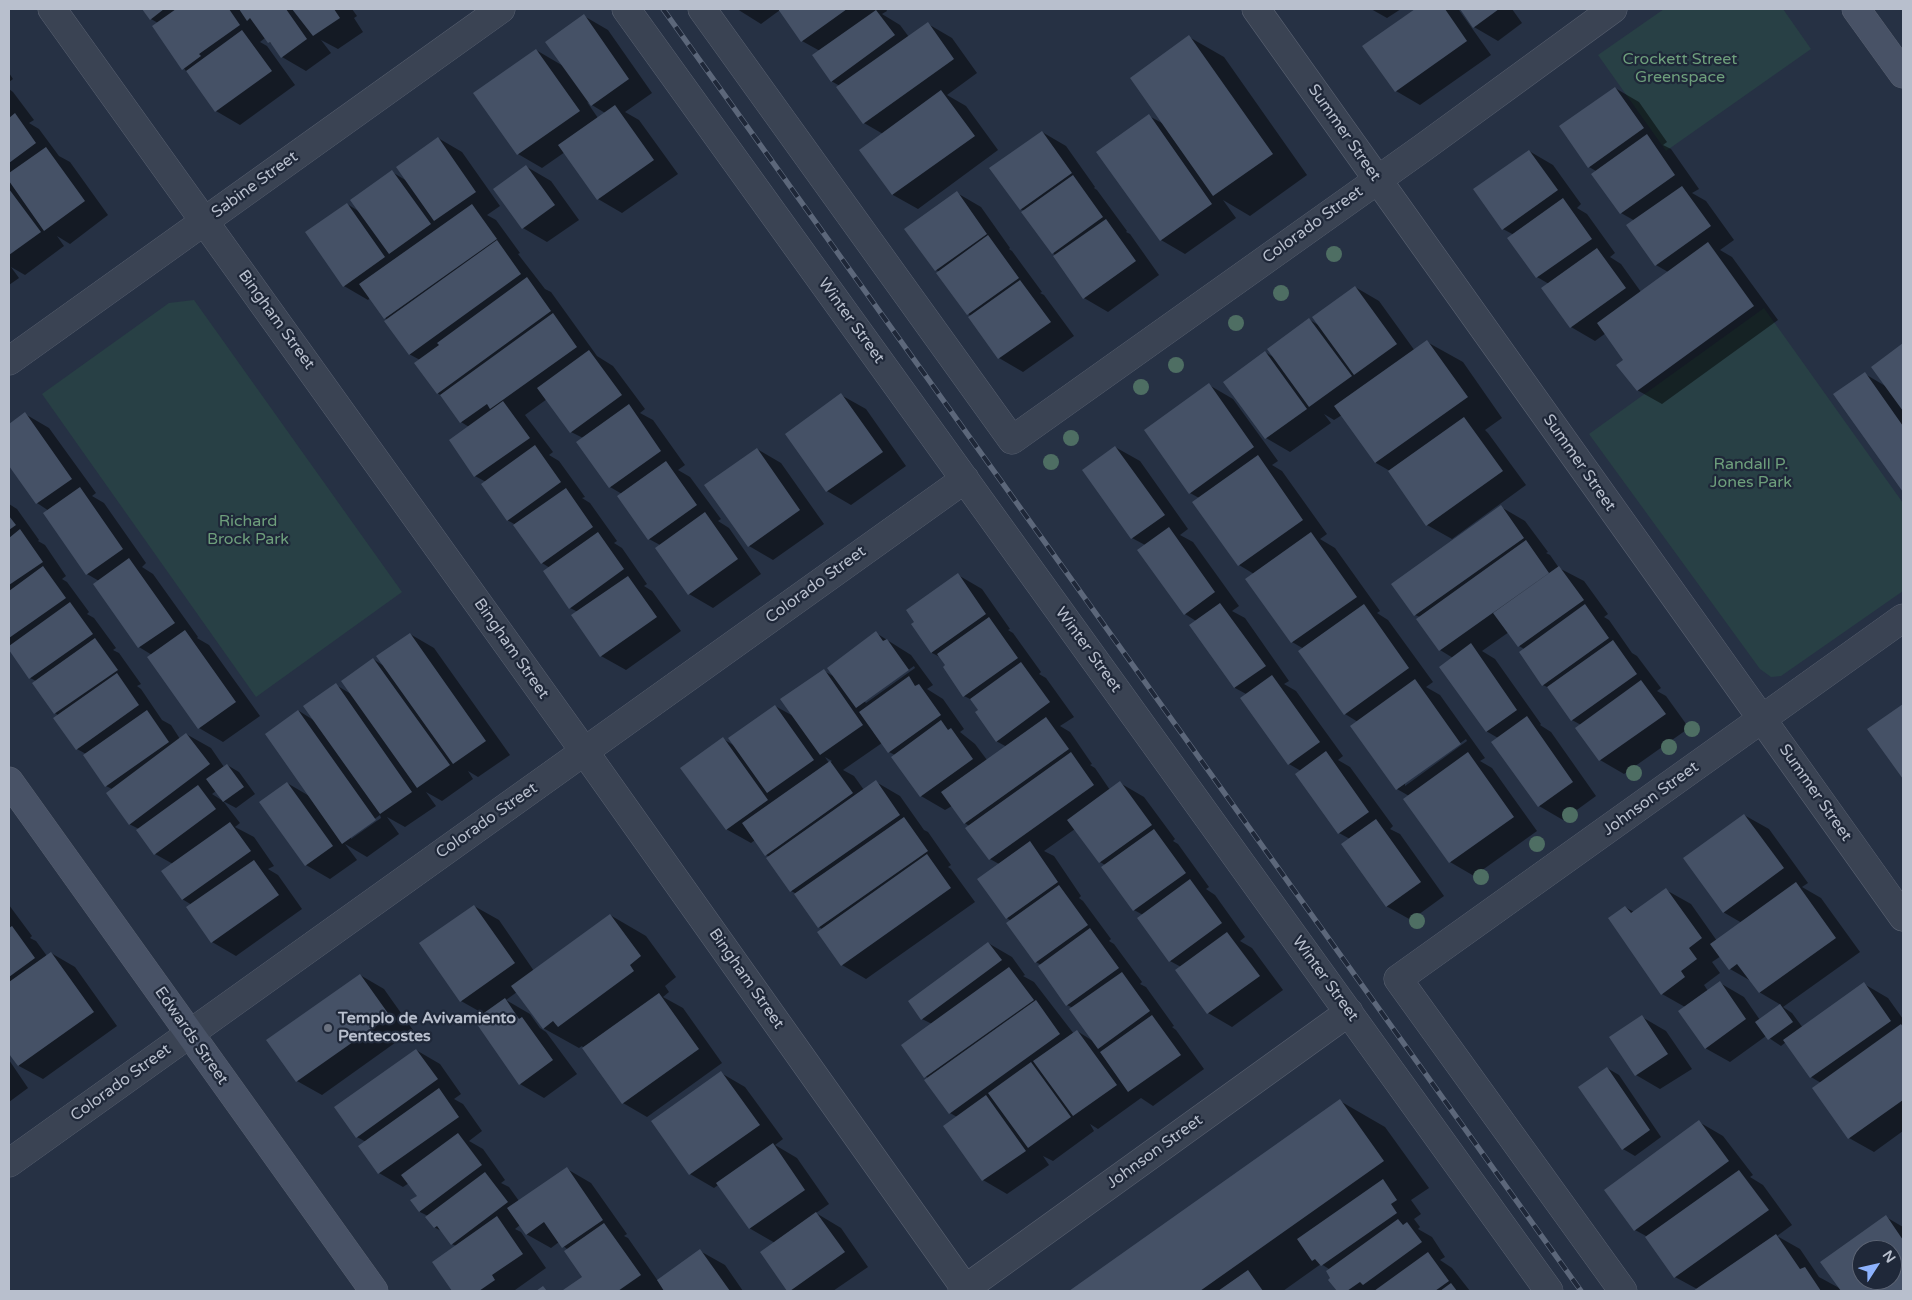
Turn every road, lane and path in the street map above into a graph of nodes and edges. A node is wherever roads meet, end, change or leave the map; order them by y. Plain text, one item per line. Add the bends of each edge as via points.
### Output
1 (52, 9) edge
2 (501, 9) edge
3 (626, 9) edge
4 (702, 9) edge
5 (1256, 9) edge
6 (1613, 9) edge
7 (1856, 9) edge
8 (1903, 74) edge
9 (1377, 180) junction
10 (205, 221) junction
11 (9, 361) edge
12 (965, 479) junction
13 (1903, 618) edge
14 (1762, 719) junction
15 (584, 752) junction
16 (9, 781) edge
17 (1903, 917) edge
18 (1349, 1012) junction
19 (190, 1033) junction
20 (9, 1163) edge
21 (965, 1290) edge
22 (374, 1291) edge
23 (1549, 1291) edge
24 (1623, 1291) edge

1 - 10 street, Bingham Street
2 - 10 street, Sabine Street
3 - 12 street, Winter Street
4 - 9 street, Colorado Street via 1012,440
5 - 9 street, Summer Street
6 - 9 street, Colorado Street
7 - 8 street
9 - 14 street, Summer Street
10 - 11 street, Sabine Street
10 - 15 street, Bingham Street
12 - 15 street, Colorado Street
12 - 18 street, Winter Street
13 - 14 street, Johnson Street
14 - 17 street, Summer Street
14 - 24 street, Johnson Street via 1398,979
15 - 19 street, Colorado Street
15 - 21 street, Bingham Street
16 - 19 street, Edwards Street
18 - 21 street, Johnson Street
18 - 23 street, Winter Street
19 - 20 street, Colorado Street
19 - 22 street, Edwards Street

